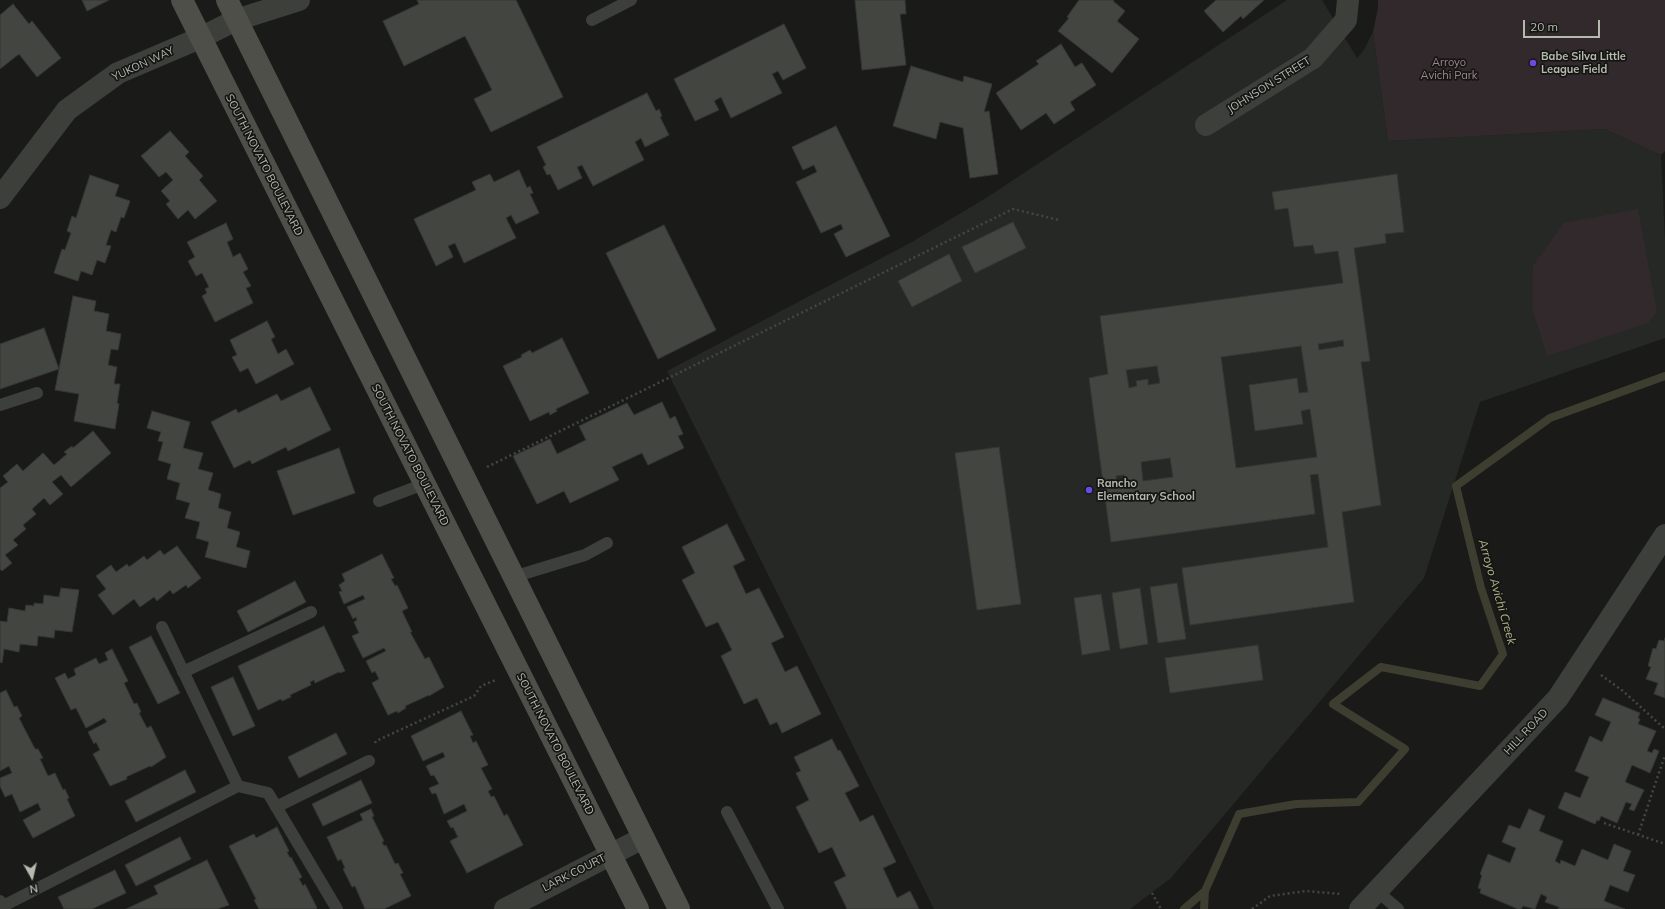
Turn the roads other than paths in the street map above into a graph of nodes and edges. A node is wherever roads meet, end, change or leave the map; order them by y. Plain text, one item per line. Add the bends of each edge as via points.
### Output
1 (182, 0) edge
2 (227, 0) edge
3 (299, 0) edge
4 (631, 0) edge
5 (1348, 0) edge
6 (236, 20) junction
7 (592, 20) dead end
8 (200, 38) junction
9 (1206, 125) dead end
10 (0, 198) edge
11 (37, 393) dead end
12 (0, 405) edge
13 (424, 484) junction
14 (379, 501) dead end
15 (1665, 536) edge
16 (607, 543) dead end
17 (513, 577) junction
18 (312, 612) dead end
19 (162, 627) dead end
20 (183, 672) junction
21 (369, 761) road end
22 (238, 786) junction
23 (276, 807) junction
24 (727, 812) dead end
25 (643, 838) junction
26 (610, 854) junction
27 (1368, 900) edge
28 (0, 901) edge
29 (337, 909) edge
30 (505, 909) edge
31 (638, 909) edge
32 (679, 909) edge
33 (778, 909) edge
34 (1398, 909) edge

1 - 8 main road, SOUTH NOVATO BOULEVARD
2 - 6 main road
3 - 6 street
4 - 7 lane
5 - 9 street, JOHNSON STREET via 1346,20 1313,58
6 - 8 street, YUKON WAY
6 - 17 main road
8 - 10 street, YUKON WAY via 118,73 67,110
8 - 13 main road, SOUTH NOVATO BOULEVARD
11 - 12 lane
13 - 14 lane
13 - 26 main road, SOUTH NOVATO BOULEVARD
15 - 27 street, HILL ROAD via 1558,698
16 - 17 lane via 585,555
17 - 25 main road
18 - 20 lane
19 - 20 lane
20 - 22 lane
21 - 23 lane
22 - 23 lane via 268,793
22 - 28 lane via 3,906
23 - 29 lane
24 - 33 lane
25 - 26 street, LARK COURT
25 - 32 main road
26 - 30 street, LARK COURT
26 - 31 main road, SOUTH NOVATO BOULEVARD
27 - 34 lane

